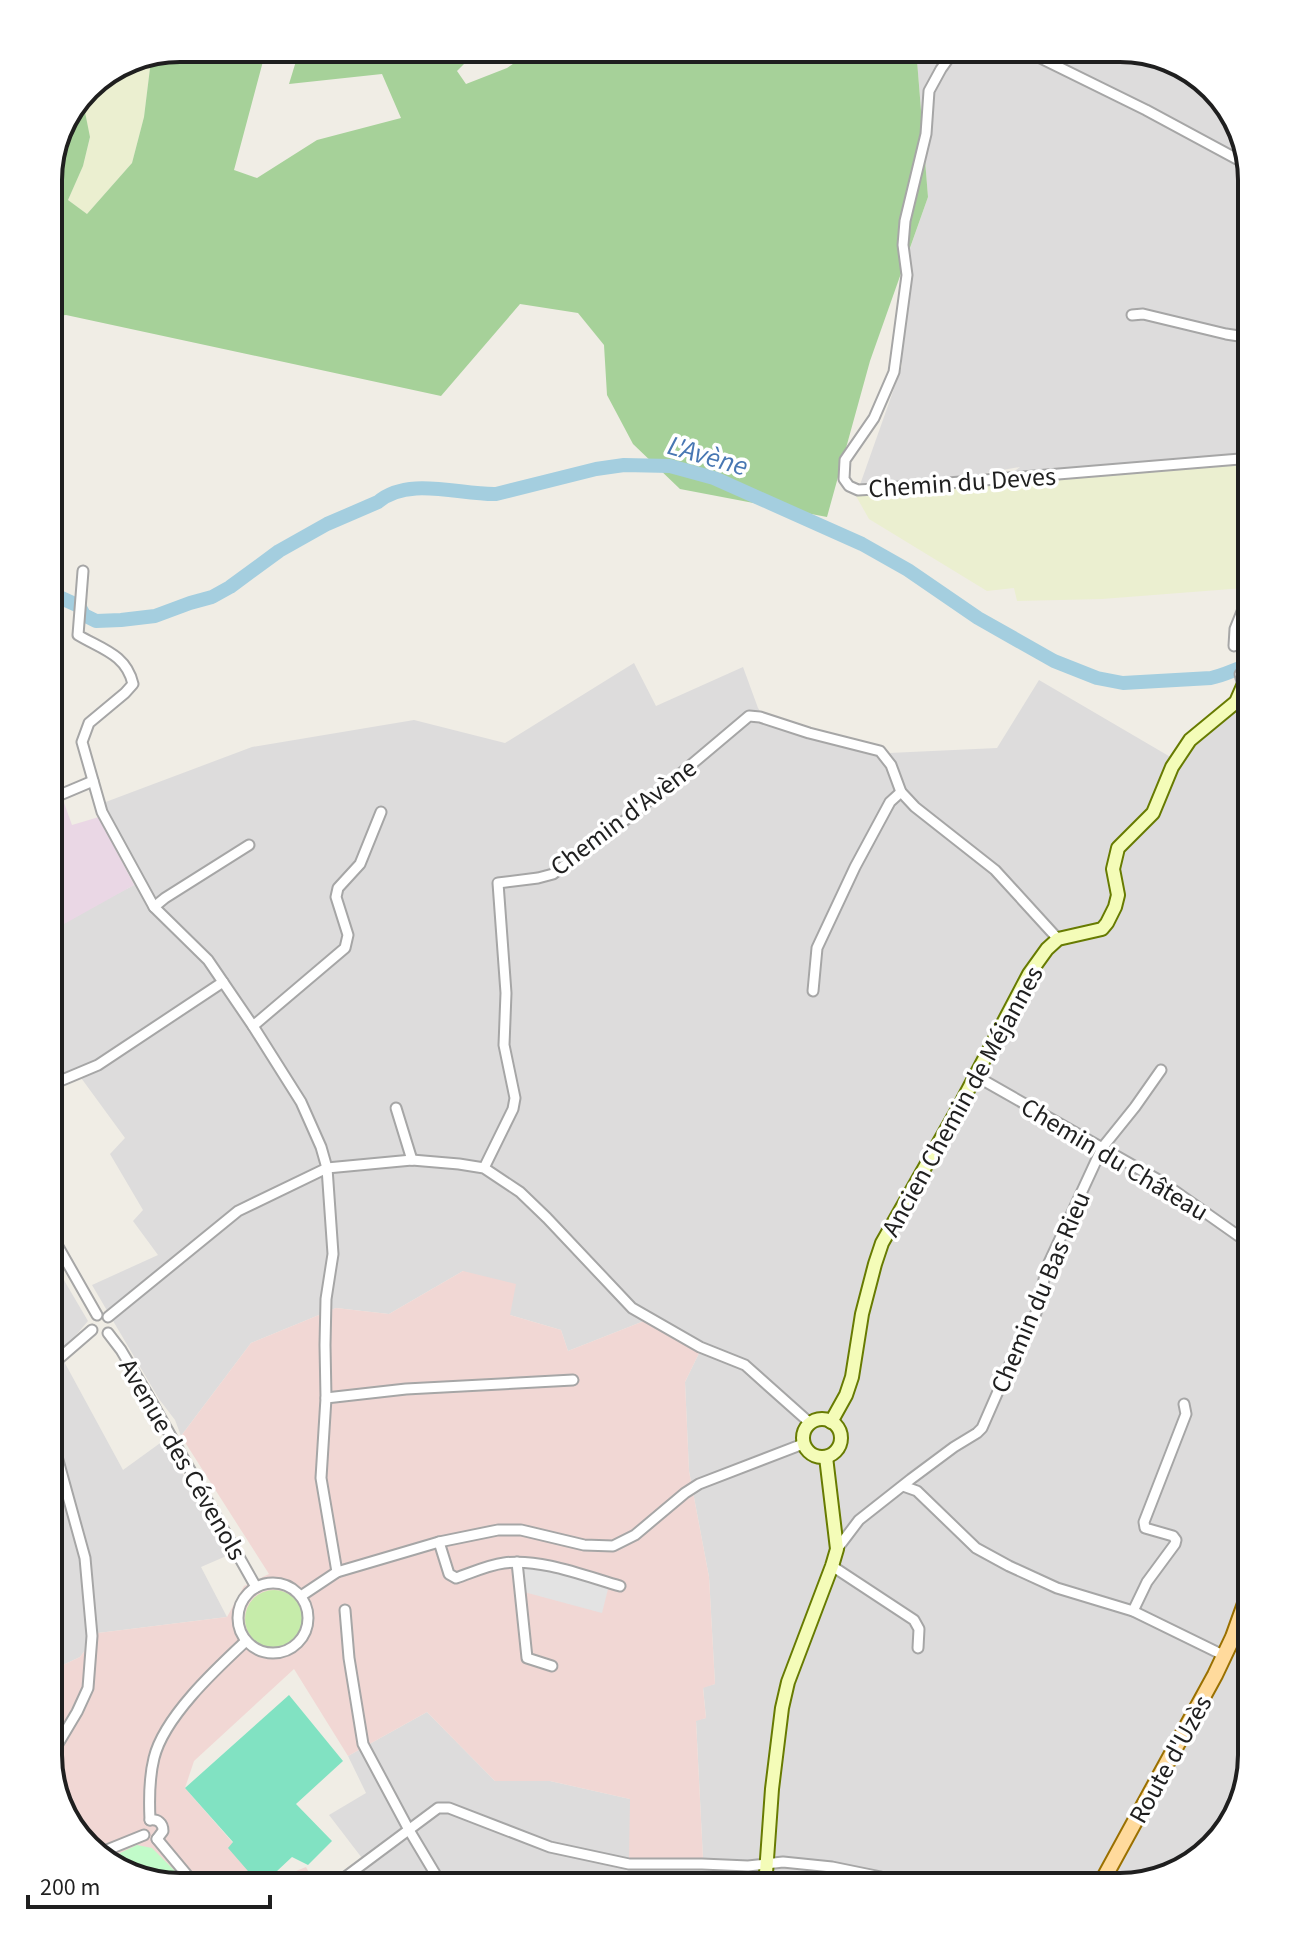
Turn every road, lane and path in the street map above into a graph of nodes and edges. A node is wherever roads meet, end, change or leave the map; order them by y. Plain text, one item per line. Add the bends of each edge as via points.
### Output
1 (946, 62) edge
2 (1048, 62) edge
3 (1236, 158) edge
4 (1132, 315) dead end
5 (1238, 336) edge
6 (1238, 459) edge
7 (83, 571) dead end
8 (1238, 622) edge
9 (1234, 646) dead end
10 (1238, 698) edge
11 (93, 781) junction
12 (901, 792) junction
13 (62, 794) edge
14 (381, 812) dead end
15 (249, 845) dead end
16 (154, 907) junction
17 (1058, 939) junction
18 (223, 982) junction
19 (813, 991) dead end
20 (253, 1026) junction
21 (1161, 1070) dead end
22 (974, 1075) junction
23 (62, 1080) edge
24 (396, 1108) dead end
25 (1102, 1148) junction
26 (412, 1160) junction
27 (327, 1168) junction
28 (484, 1168) junction
29 (1238, 1236) edge
30 (62, 1251) edge
31 (103, 1316) junction
32 (92, 1330) junction
33 (108, 1333) junction
34 (62, 1356) edge
35 (573, 1380) dead end
36 (326, 1398) junction
37 (1184, 1404) dead end
38 (831, 1422) junction
39 (810, 1423) junction
40 (803, 1444) junction
41 (826, 1457) junction
42 (62, 1475) edge
43 (903, 1486) junction
44 (439, 1542) junction
45 (837, 1549) junction
46 (517, 1562) junction
47 (832, 1566) junction
48 (337, 1572) junction
49 (620, 1586) dead end
50 (256, 1587) junction
51 (301, 1596) junction
52 (345, 1610) dead end
53 (1133, 1611) junction
54 (1238, 1625) edge
55 (246, 1641) junction
56 (918, 1648) dead end
57 (1225, 1656) junction
58 (552, 1666) dead end
59 (62, 1737) edge
60 (150, 1820) junction
61 (409, 1830) junction
62 (144, 1835) junction
63 (157, 1839) junction
64 (109, 1849) edge
65 (767, 1864) junction
66 (185, 1873) edge
67 (351, 1873) edge
68 (435, 1873) edge
69 (766, 1873) edge
70 (861, 1873) edge
71 (1107, 1873) edge

1 - 6 street, Chemin du Deves via 929,91 926,134 905,221 907,275 894,372 874,418 845,460 849,486 875,489
2 - 3 street
4 - 5 street
7 - 11 street via 78,635 113,654 130,671 133,684 89,723 82,742
8 - 9 street
10 - 17 street, Ancien Chemin de Méjannes via 1190,740 1153,813 1118,848 1113,869 1118,895 1107,923 1102,929
11 - 13 street
11 - 16 street via 102,812
12 - 17 street, Chemin d'Avène via 995,870
12 - 19 street via 890,802 817,948
12 - 28 street, Chemin d'Avène via 880,751 749,716 553,874 498,883 504,1045 515,1098
14 - 20 street via 360,864 338,888 348,935 345,948
15 - 16 street
16 - 18 street
17 - 22 street, Ancien Chemin de Méjannes via 1029,974
18 - 20 street
18 - 23 street via 98,1065
20 - 27 street via 301,1102
21 - 25 street, Chemin du Bas Rieu
22 - 25 street, Chemin du Château
22 - 38 street, Ancien Chemin de Méjannes via 882,1243 862,1314 852,1377
24 - 26 street
25 - 29 street, Chemin du Château via 1162,1182
25 - 43 street, Chemin du Bas Rieu via 1047,1267 1036,1313 982,1428
26 - 27 street
26 - 28 street
27 - 31 street via 238,1211
27 - 36 street via 333,1254 326,1299
28 - 39 street via 520,1192 632,1308 700,1347 745,1365
30 - 31 street
31 - 32 street via 92,1320
31 - 33 street via 111,1327
32 - 33 street
32 - 34 street
33 - 50 street, Avenue des Cévenols
35 - 36 street
36 - 48 street via 321,1478
37 - 53 street via 1186,1414 1144,1522 1145,1528 1176,1540
38 - 39 street
38 - 41 street via 841,1438 837,1450
39 - 40 street
40 - 41 street via 810,1453
40 - 44 street via 699,1484 613,1546 521,1530
41 - 45 street
42 - 59 street via 85,1558 92,1636 88,1688
43 - 45 street, Chemin du Bas Rieu via 859,1520
43 - 53 street via 917,1491 976,1548 1009,1566 1057,1588
44 - 46 street via 449,1574 456,1578
44 - 48 street
45 - 47 street
46 - 49 street
46 - 58 street via 527,1658
47 - 56 street via 914,1620
47 - 65 street via 782,1708
48 - 51 street
50 - 51 street via 280,1583
50 - 55 street via 240,1607
51 - 55 street via 308,1627 296,1646 264,1653
52 - 61 street via 363,1744
53 - 57 street
54 - 57 main road, Route d'Uzès
55 - 60 street via 167,1728 154,1755
57 - 71 main road, Route d'Uzès
60 - 62 street via 143,1826
60 - 63 street via 163,1828
61 - 65 street via 438,1808 449,1808 550,1847 629,1864
61 - 67 street
61 - 68 street
62 - 63 street
62 - 64 street
63 - 66 street
65 - 69 street
65 - 70 street

